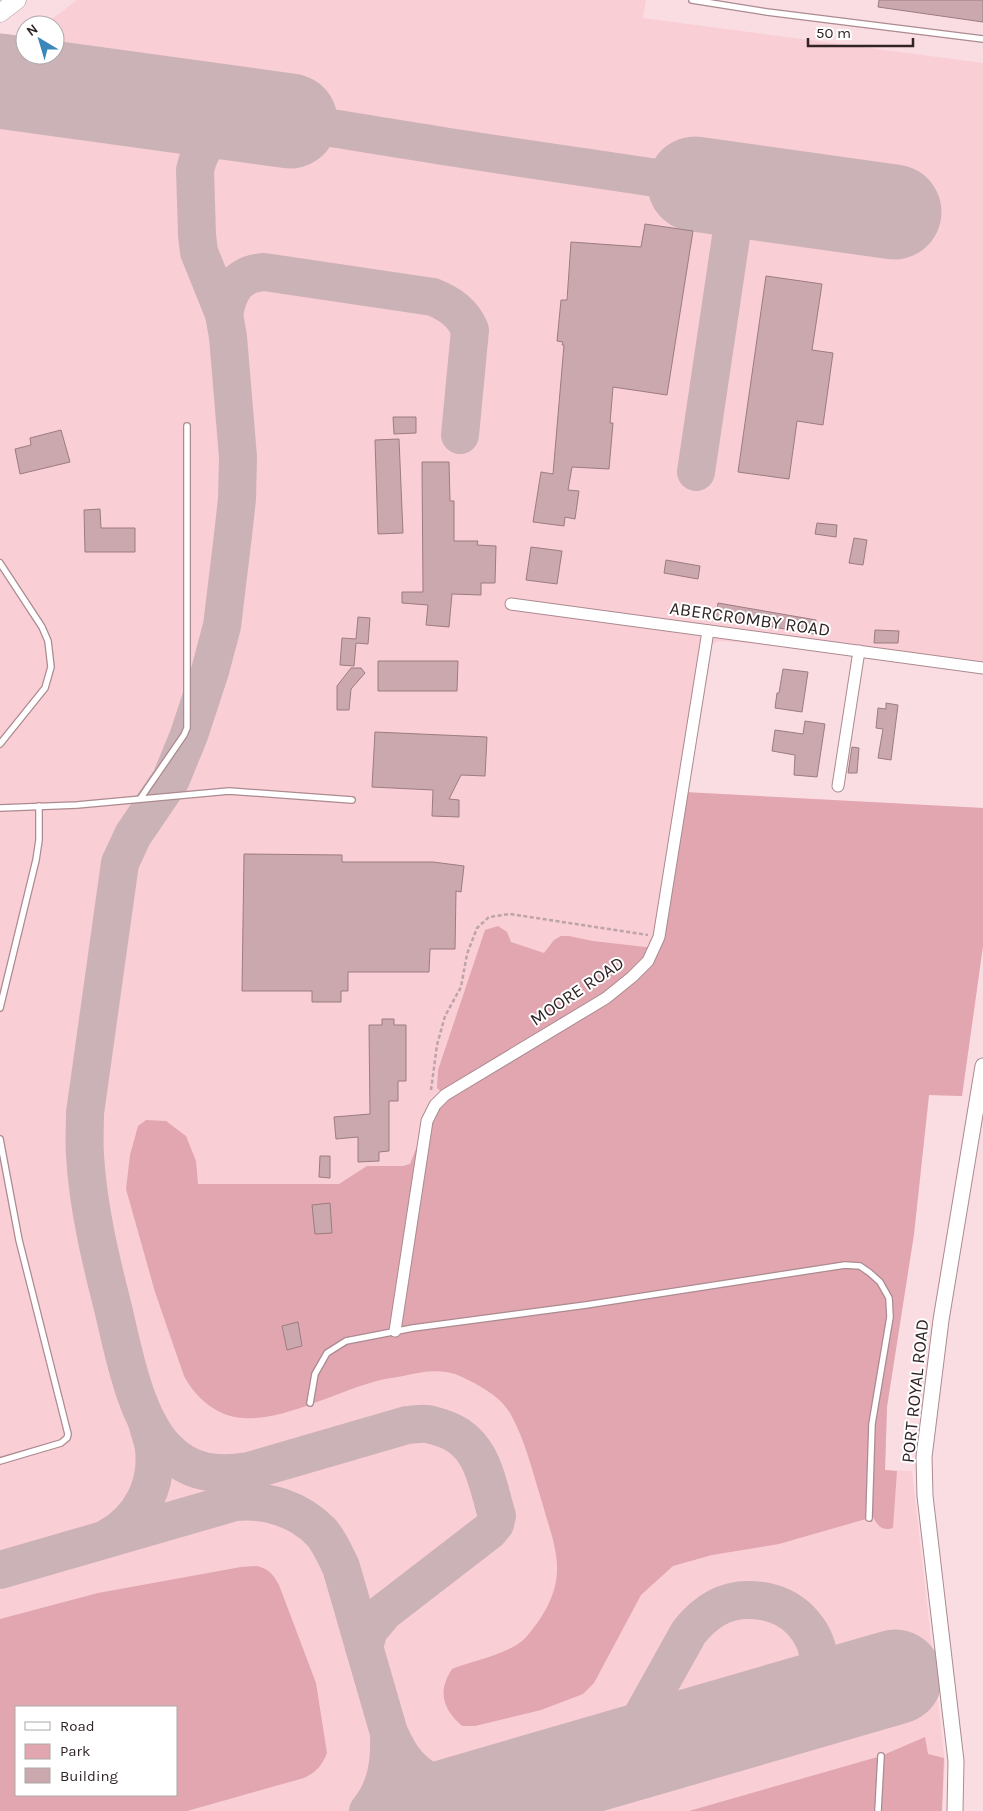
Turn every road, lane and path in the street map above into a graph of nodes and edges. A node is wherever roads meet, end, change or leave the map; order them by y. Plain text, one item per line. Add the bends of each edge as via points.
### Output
1 (17, 0) edge
2 (692, 0) edge
3 (0, 13) edge
4 (983, 39) edge
5 (187, 426) dead end
6 (0, 562) edge
7 (511, 604) dead end
8 (708, 631) junction
9 (858, 651) junction
10 (983, 668) edge
11 (0, 744) edge
12 (838, 786) dead end
13 (140, 799) junction
14 (352, 800) dead end
15 (39, 806) junction
16 (0, 808) edge
17 (659, 937) junction
18 (0, 1008) edge
19 (983, 1066) edge
20 (431, 1093) dead end
21 (0, 1139) edge
22 (395, 1331) junction
23 (310, 1403) dead end
24 (0, 1461) edge
25 (869, 1518) dead end
26 (881, 1756) dead end
27 (878, 1811) edge
28 (956, 1811) edge

1 - 3 main road
2 - 4 lane
5 - 13 lane via 187,728
6 - 11 lane via 42,627 51,662 45,688
7 - 8 street, ABERCROMBY ROAD
8 - 9 street, ABERCROMBY ROAD
8 - 17 street, MOORE ROAD
9 - 10 street, ABERCROMBY ROAD
9 - 12 street
13 - 14 lane via 229,791
13 - 15 lane
15 - 16 lane
15 - 18 lane via 36,860
17 - 20 path via 510,914 489,917 477,928 467,954 461,987 445,1016
17 - 22 street, MOORE ROAD via 648,961 606,998 445,1095 435,1105 427,1121
19 - 28 main road, PORT ROYAL ROAD via 941,1320 924,1457 925,1496 956,1761
21 - 24 lane via 19,1240 68,1434 61,1443
22 - 23 lane via 346,1341 327,1353 315,1374
22 - 25 lane via 845,1265 860,1266 880,1282 888,1298 890,1316 872,1424
26 - 27 lane

